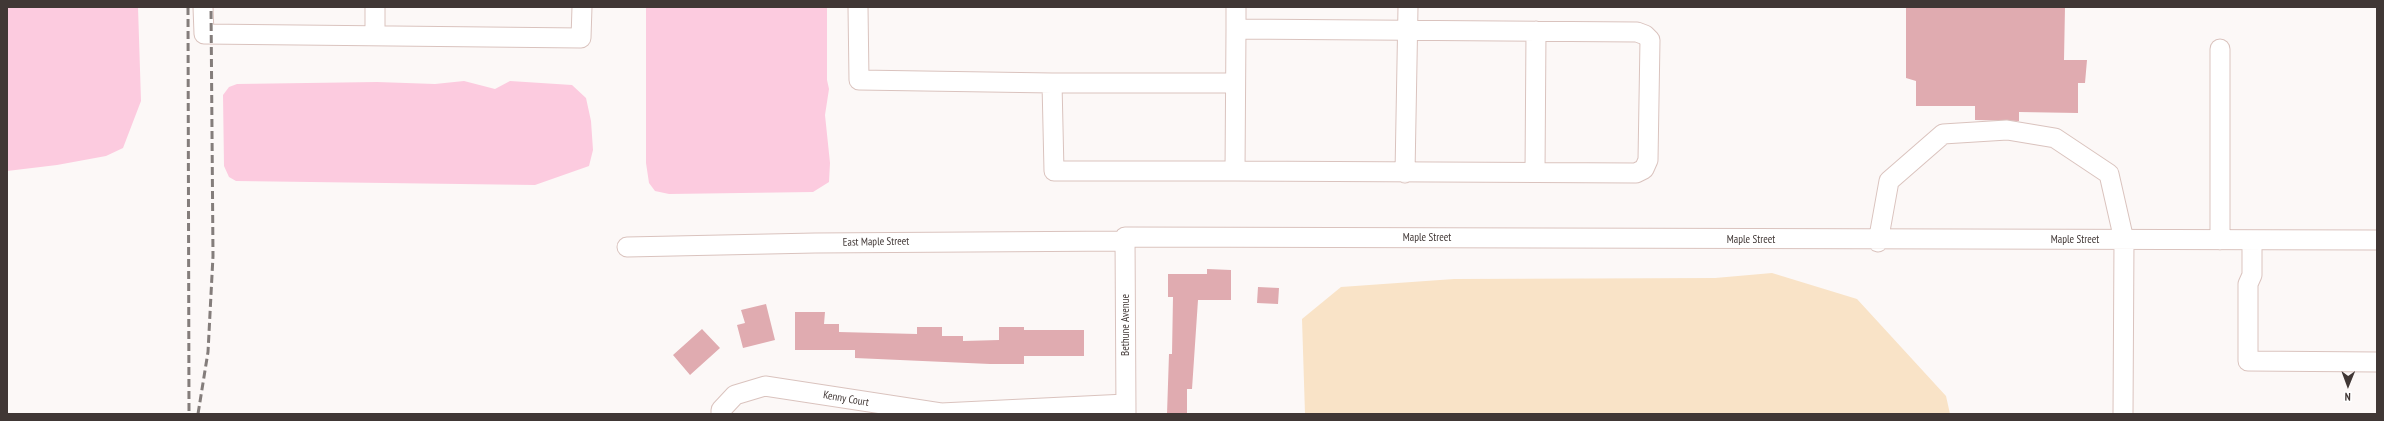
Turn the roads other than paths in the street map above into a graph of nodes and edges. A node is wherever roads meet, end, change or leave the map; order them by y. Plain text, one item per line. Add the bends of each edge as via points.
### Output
1 (203, 7) edge
2 (375, 7) edge
3 (582, 7) edge
4 (858, 7) edge
5 (1236, 7) edge
6 (1408, 7) edge
7 (1236, 30) junction
8 (1409, 30) junction
9 (1536, 31) junction
10 (375, 36) junction
11 (2220, 49) dead end
12 (1052, 83) junction
13 (1235, 83) junction
14 (1235, 171) junction
15 (1535, 172) junction
16 (1405, 173) junction
17 (1125, 239) junction
18 (2124, 240) junction
19 (2220, 240) junction
20 (2252, 240) junction
21 (2377, 240) edge
22 (1879, 241) junction
23 (627, 246) dead end
24 (2377, 362) edge
25 (1126, 409) edge
26 (721, 414) edge
27 (2123, 414) edge

1 - 10 street via 204,34
2 - 10 street
3 - 10 street via 581,38
4 - 12 street via 859,80
5 - 7 street
6 - 8 street
7 - 8 street
7 - 13 street
8 - 9 street
8 - 16 street
9 - 15 street
9 - 15 street via 1637,32 1650,40 1648,160 1644,169 1636,173
11 - 19 street
12 - 13 street
12 - 14 street via 1054,171
13 - 14 street
14 - 16 street
15 - 16 street
17 - 22 street, Maple Street
17 - 23 street, East Maple Street
17 - 25 street, Bethune Avenue
18 - 19 street, Maple Street
18 - 22 street, Maple Street
18 - 22 street via 2109,174 2055,138 2007,130 1943,134 1890,182
18 - 27 street
19 - 20 street, Maple Street
20 - 21 street, Maple Street
20 - 24 street via 2252,275 2248,284 2248,361
25 - 26 street, Kenny Court via 941,413 765,386 735,395 721,410

